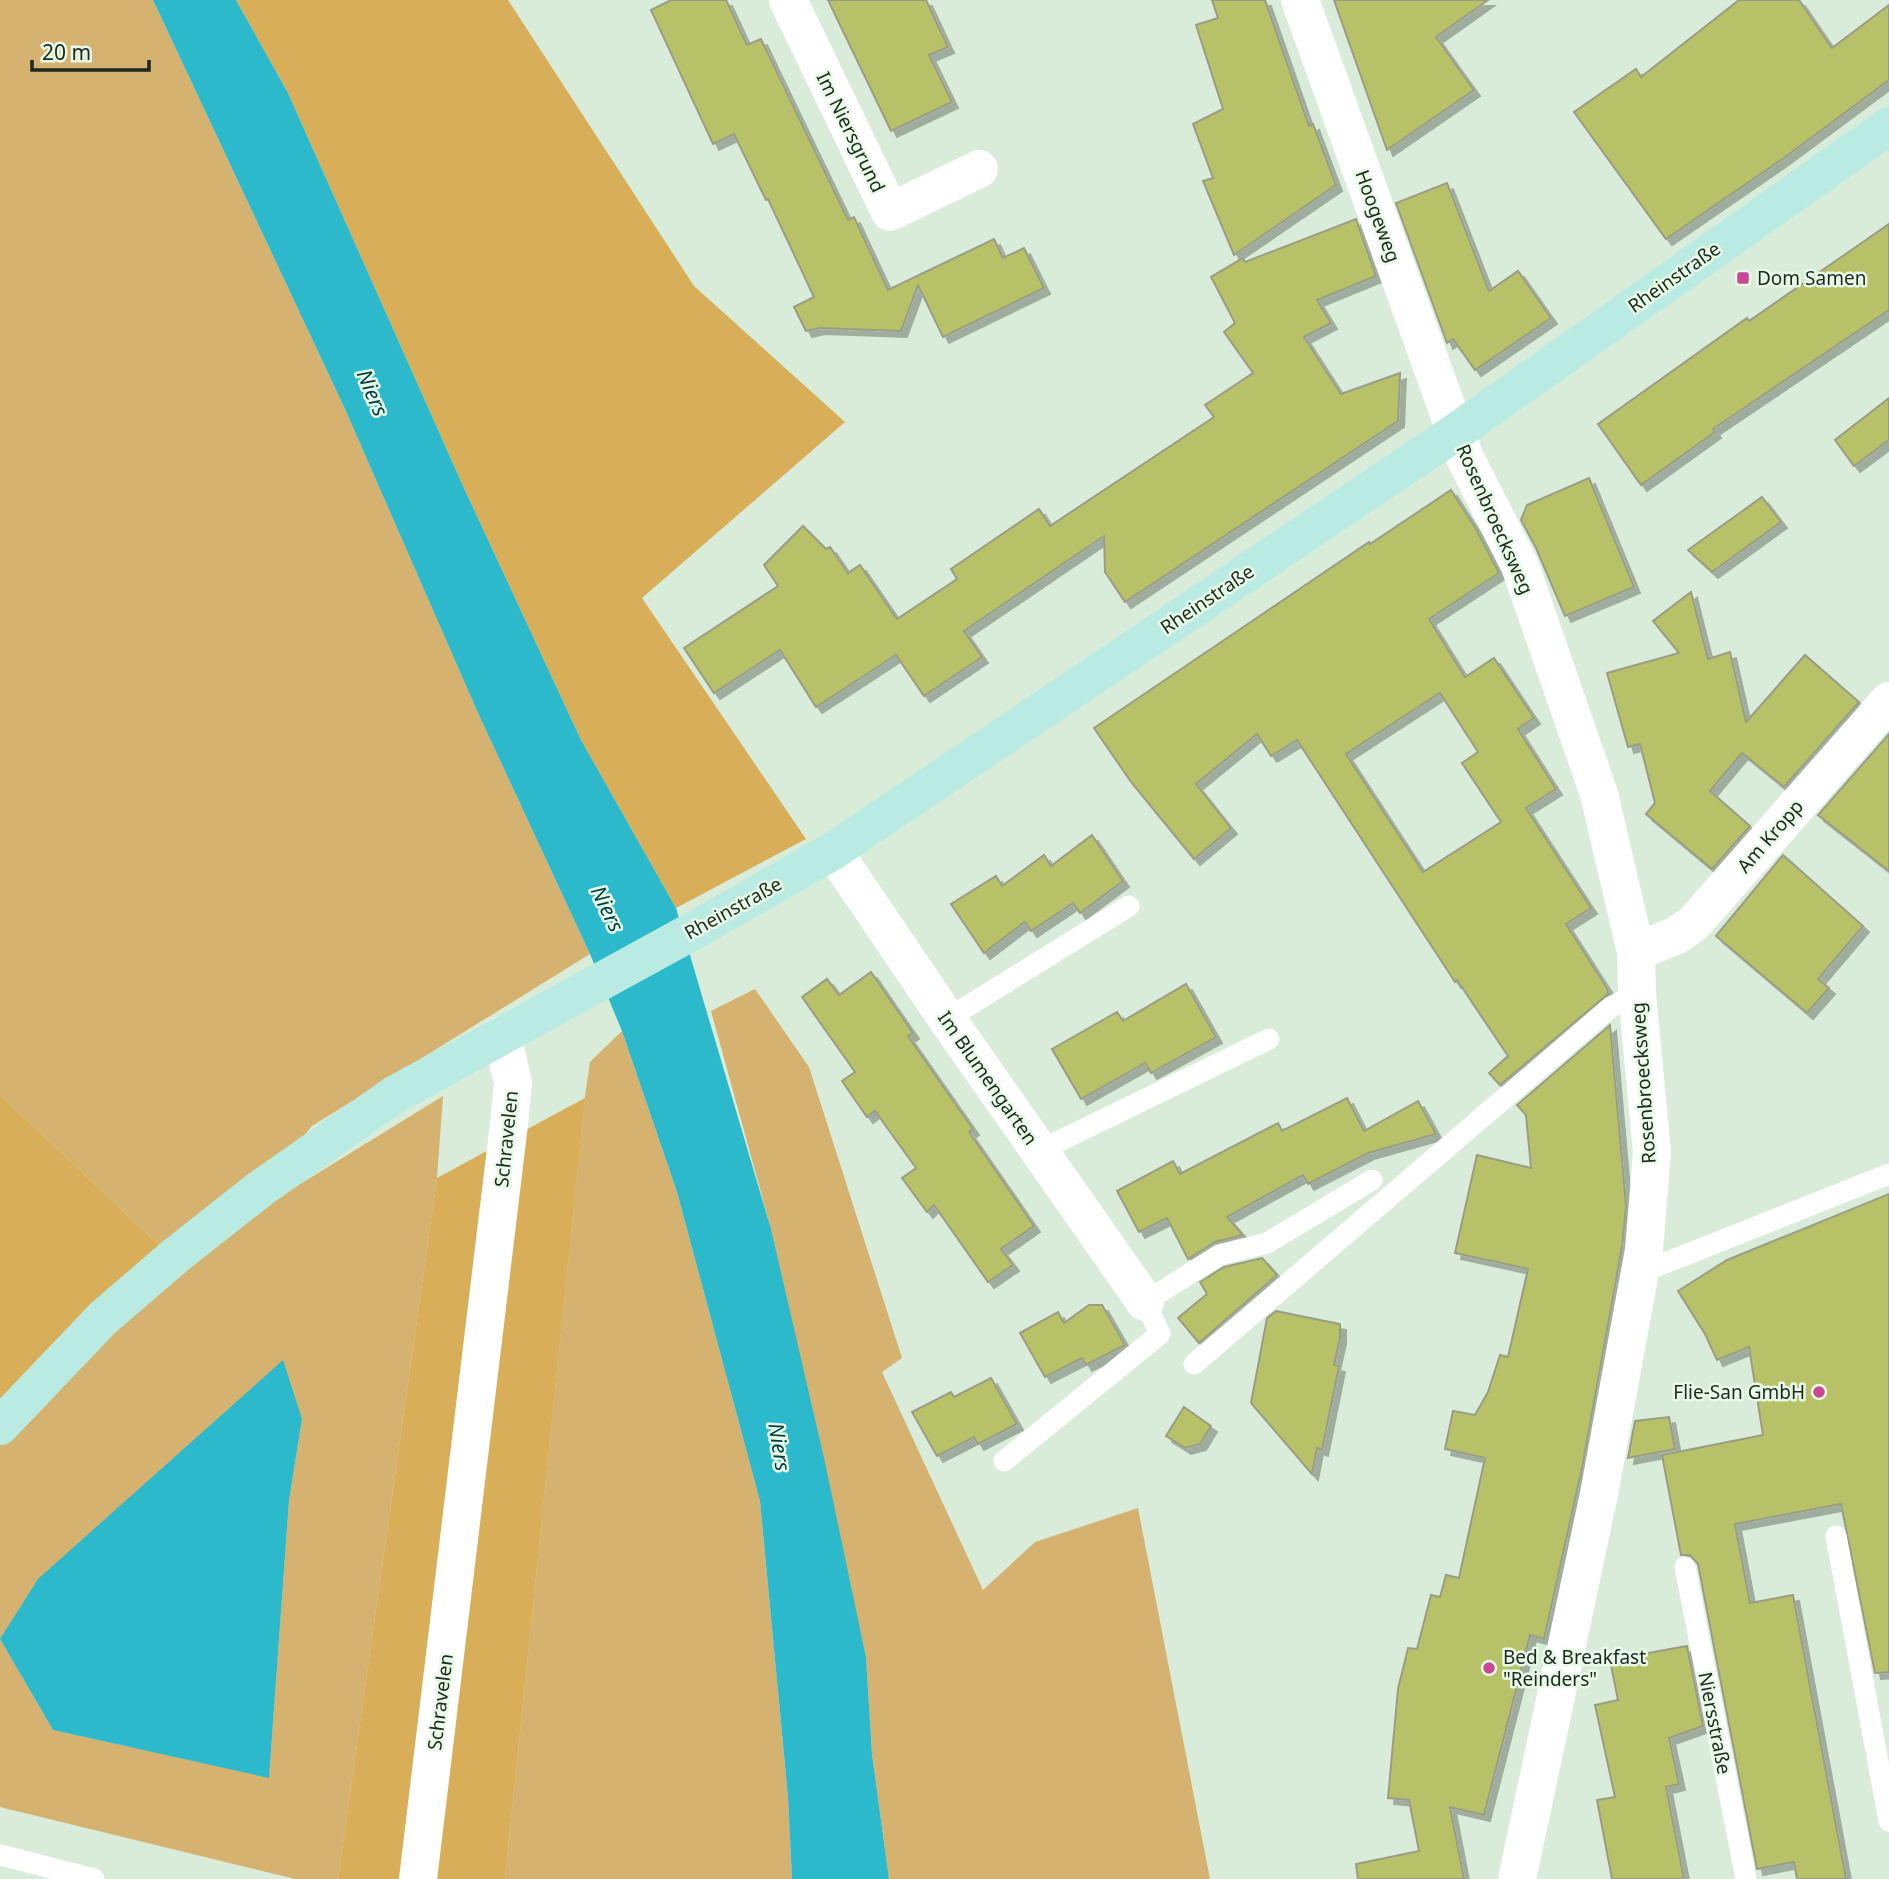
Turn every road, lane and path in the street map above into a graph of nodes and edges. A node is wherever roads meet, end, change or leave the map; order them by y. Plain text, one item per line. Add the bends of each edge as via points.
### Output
1 (788, 0) edge
2 (1300, 0) edge
3 (1889, 126) edge
4 (979, 169) dead end
5 (1456, 432) junction
6 (1889, 701) edge
7 (833, 851) junction
8 (1129, 906) dead end
9 (1636, 952) junction
10 (1637, 993) junction
11 (947, 1019) junction
12 (502, 1035) junction
13 (1269, 1039) dead end
14 (1039, 1151) junction
15 (1889, 1174) edge
16 (1372, 1180) dead end
17 (1640, 1273) junction
18 (1145, 1302) junction
19 (1194, 1364) dead end
20 (0, 1426) edge
21 (1004, 1461) dead end
22 (1836, 1536) dead end
23 (1685, 1567) dead end
24 (1889, 1821) edge
25 (0, 1856) edge
26 (94, 1879) edge
27 (418, 1879) edge
28 (1517, 1879) edge
29 (1746, 1879) edge

1 - 4 street, Im Niersgrund via 890,212
2 - 5 street, Hoogeweg
3 - 5 main road, Rheinstraße
5 - 7 main road, Rheinstraße
5 - 9 street, Rosenbroecksweg via 1520,566 1582,744 1599,794
6 - 9 street, Am Kropp via 1694,923
7 - 11 street, Im Blumengarten
7 - 12 main road, Rheinstraße
8 - 11 lane
9 - 10 street, Rosenbroecksweg
10 - 17 street, Rosenbroecksweg via 1652,1152
10 - 19 lane via 1611,1007
11 - 14 street, Im Blumengarten
12 - 20 main road via 394,1095 260,1189 103,1318
12 - 27 street, Schravelen via 513,1083 509,1124
13 - 14 lane
14 - 18 street, Im Blumengarten
15 - 17 lane
16 - 18 lane via 1267,1242 1219,1255
17 - 28 street, Rosenbroecksweg via 1599,1494
18 - 21 lane via 1160,1334
22 - 24 lane
23 - 29 lane, Niersstraße
25 - 26 lane

